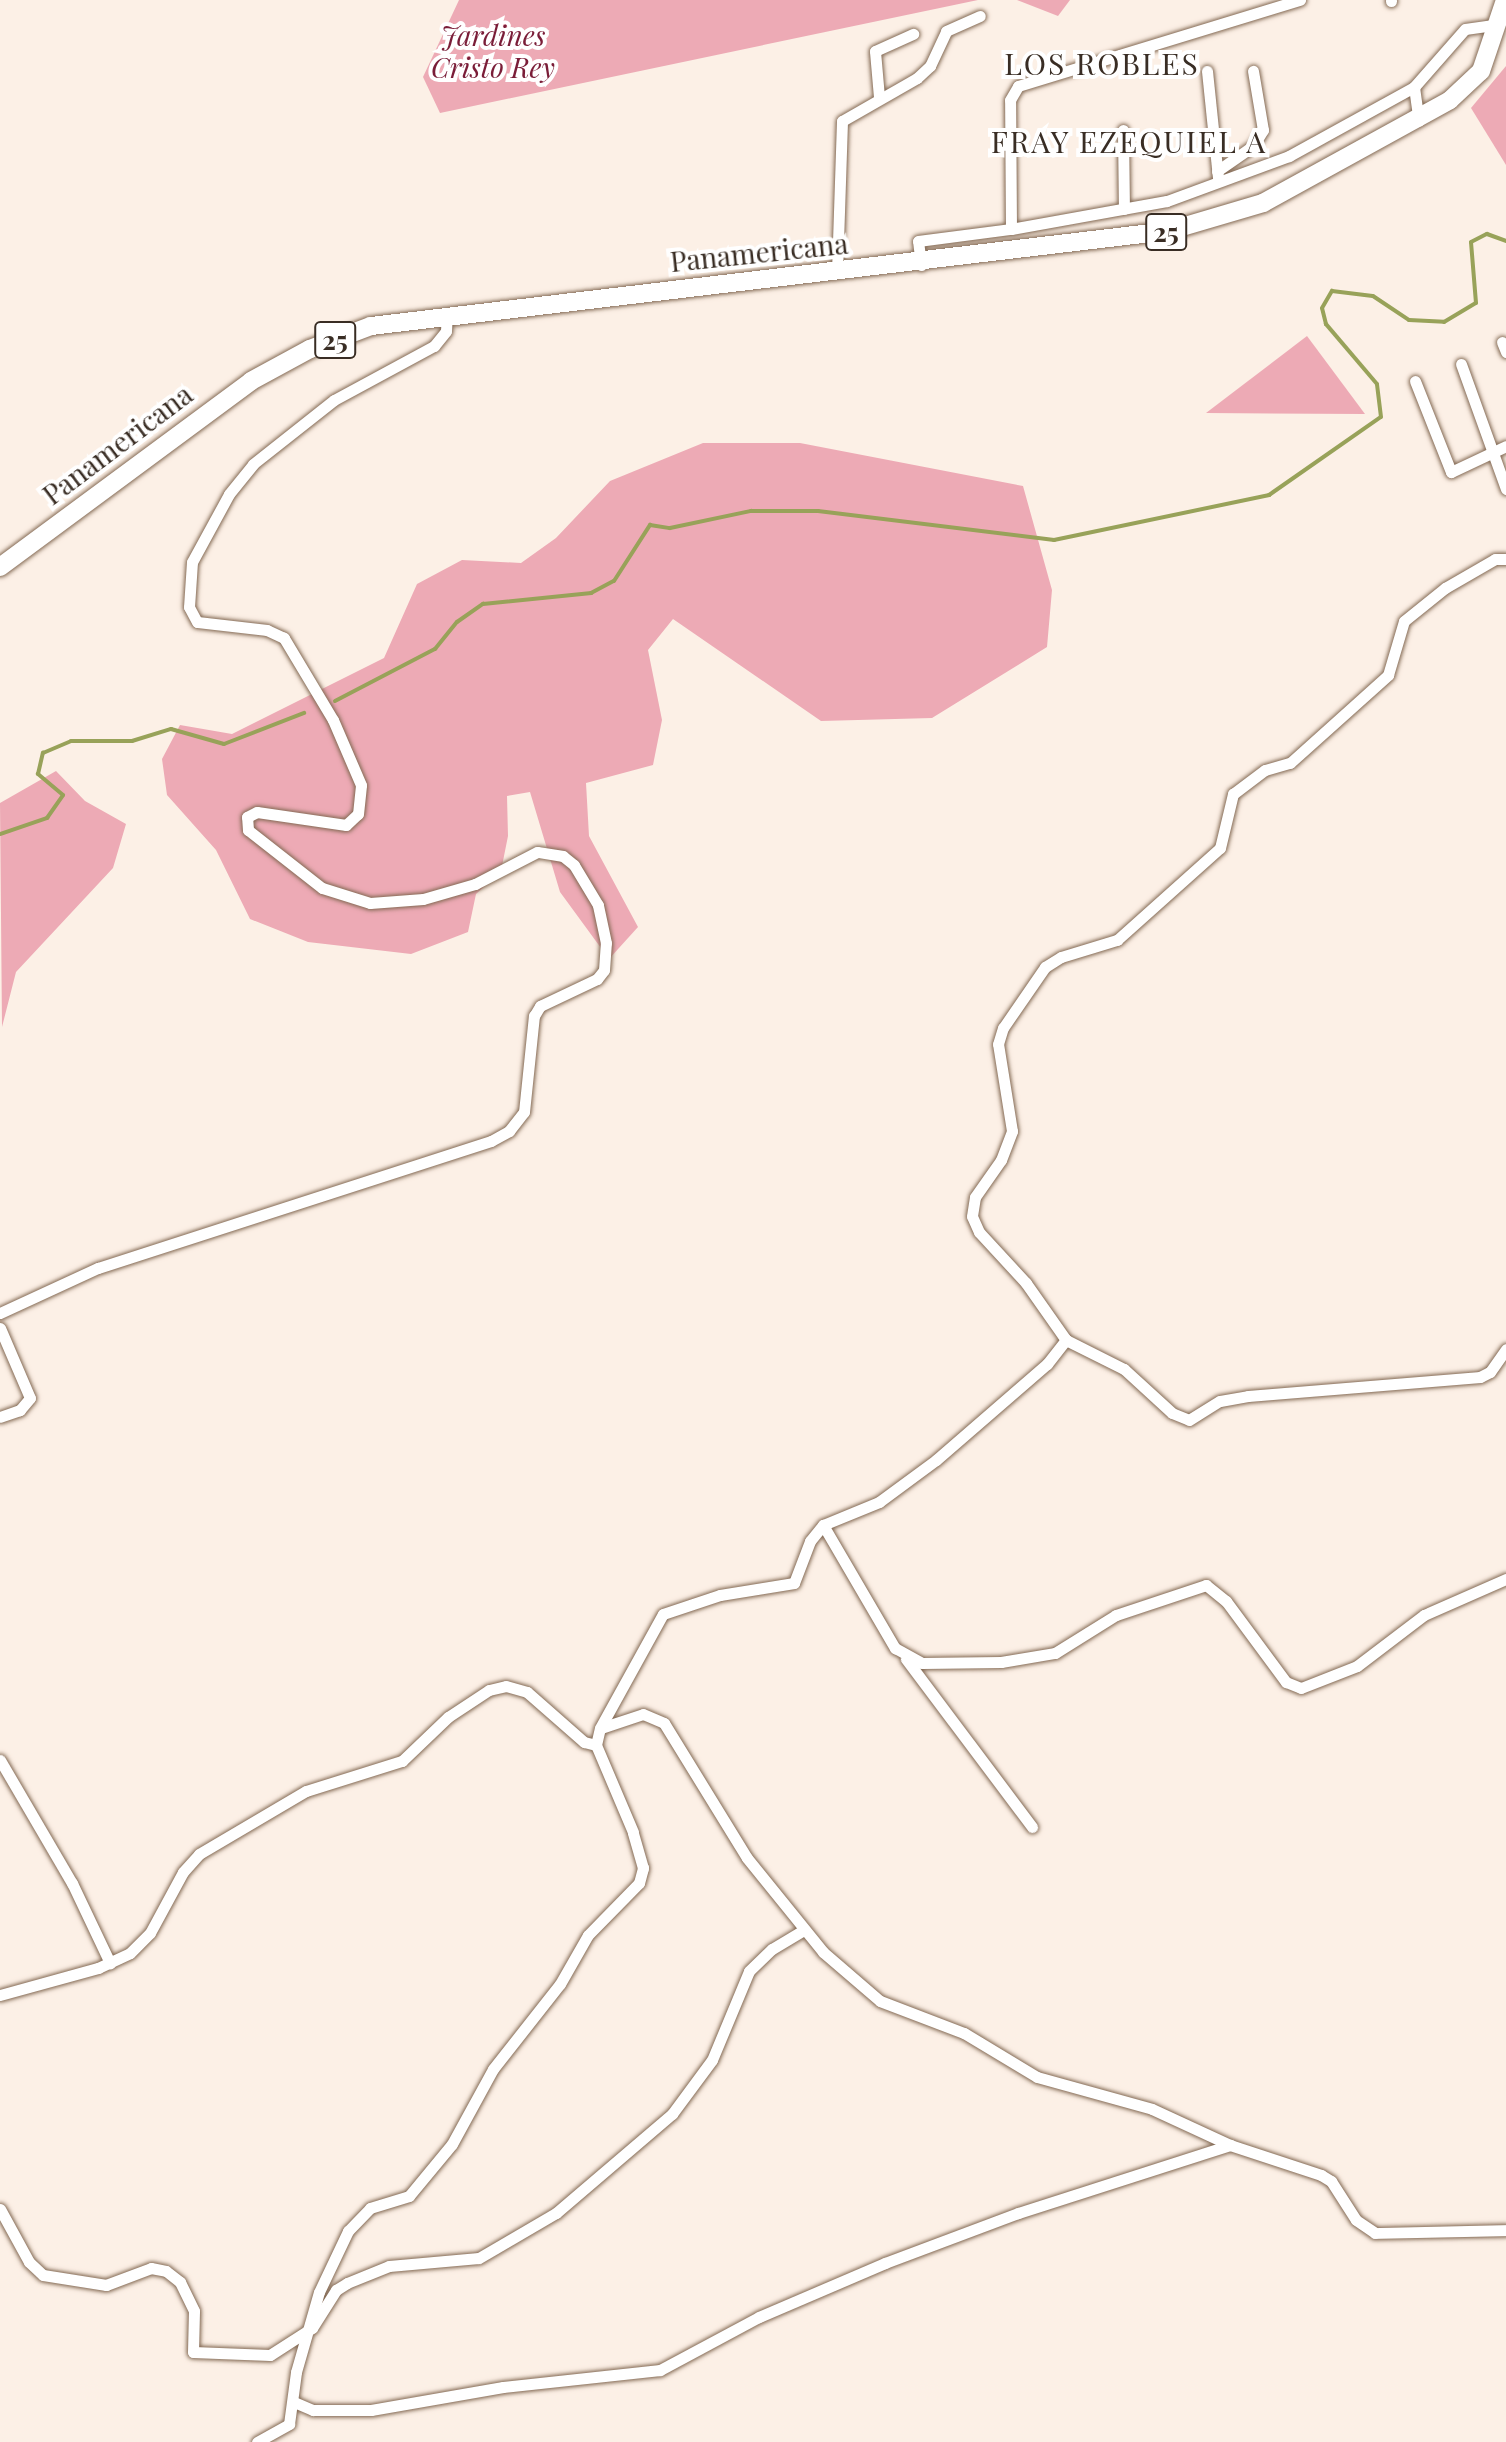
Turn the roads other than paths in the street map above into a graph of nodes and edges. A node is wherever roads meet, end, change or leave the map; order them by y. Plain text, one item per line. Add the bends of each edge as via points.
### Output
1 (1300, 0) edge
2 (1505, 0) edge
3 (980, 16) dead end
4 (1501, 24) junction
5 (913, 34) dead end
6 (1207, 71) dead end
7 (1253, 71) dead end
8 (1414, 87) junction
9 (879, 97) junction
10 (1419, 121) junction
11 (1123, 130) dead end
12 (1218, 176) junction
13 (1124, 209) junction
14 (1011, 229) junction
15 (921, 265) junction
16 (837, 272) junction
17 (447, 314) junction
18 (1461, 364) dead end
19 (1415, 381) dead end
20 (1506, 446) edge
21 (1492, 452) junction
22 (1506, 489) edge
23 (1506, 559) edge
24 (0, 567) edge
25 (0, 1313) edge
26 (0, 1328) edge
27 (1066, 1340) junction
28 (1506, 1349) edge
29 (0, 1417) edge
30 (823, 1525) junction
31 (1506, 1579) edge
32 (906, 1658) junction
33 (600, 1728) junction
34 (596, 1745) junction
35 (0, 1760) edge
36 (1032, 1827) dead end
37 (804, 1930) junction
38 (110, 1963) junction
39 (0, 1995) edge
40 (1230, 2145) junction
41 (0, 2209) edge
42 (1506, 2230) edge
43 (312, 2328) junction
44 (294, 2402) junction
45 (257, 2442) edge

1 - 14 street via 1018,86 1010,100
2 - 4 main road, Panamericana / 25
3 - 9 street via 950,27 930,66
4 - 8 street via 1465,29
4 - 10 main road, Panamericana / 25 via 1481,71
5 - 9 street via 875,51
6 - 12 street
7 - 12 street via 1263,130 1253,146
8 - 10 street
8 - 12 street via 1333,136
9 - 16 street via 846,116 838,129
10 - 15 main road, Panamericana / 25 via 1263,203 1168,231
11 - 13 street
12 - 13 street via 1167,201
13 - 14 street
14 - 15 street via 918,241
15 - 16 main road, Panamericana / 25
16 - 17 main road, Panamericana / 25
17 - 24 main road, Panamericana / 25 via 371,326 310,349 251,381
17 - 25 street via 446,331 434,346 334,400 253,464 229,494 192,562 189,607 197,622 267,630 284,638 333,720 361,785 358,814 346,825 257,812 247,817 248,830 322,888 370,903 423,899 475,884 537,852 563,856 598,905 606,943 604,970 597,979 540,1006 534,1016 524,1112 500,1136 98,1268
18 - 21 street
19 - 21 street via 1451,472
20 - 21 street
21 - 22 street
23 - 27 street via 1495,559 1445,588 1404,621 1388,675 1290,763 1265,770 1233,794 1220,848 1117,940 1045,967 1003,1028 998,1044 1012,1131 1001,1160 975,1197 972,1216 979,1232 1026,1283
26 - 29 street via 30,1398 20,1410
27 - 28 street via 1124,1369 1172,1413 1189,1420 1220,1401 1248,1396 1480,1377
27 - 30 street via 972,1434 879,1502
30 - 32 street via 895,1648
30 - 33 street via 810,1541 794,1583 720,1595 673,1609 656,1620
31 - 32 street via 1424,1615 1363,1662 1301,1688 1286,1682 1226,1601 1206,1585 1172,1592 1116,1615 1055,1653 1001,1662 941,1664
32 - 36 street
33 - 34 street
33 - 37 street via 643,1714 664,1723 741,1851
34 - 38 street via 578,1737 551,1707 527,1692 506,1686 489,1690 448,1717 402,1761 306,1791 199,1854 183,1872 150,1933 137,1948
34 - 43 street via 633,1832 643,1868 639,1883 588,1935 560,1984 493,2069 452,2144 409,2196 370,2208 352,2225 323,2281
35 - 38 street via 72,1883
37 - 40 street via 863,1991 895,2009 964,2033 1037,2077 1152,2109
37 - 43 street via 758,1959 749,1971 712,2060 672,2114 569,2202 531,2231 479,2258 400,2264 366,2274 336,2290
38 - 39 street
40 - 42 street via 1331,2181 1356,2220 1375,2233
40 - 44 street via 1018,2213 885,2263 746,2323 660,2370 503,2387 371,2410 313,2410
41 - 43 street via 29,2262 43,2275 95,2285 118,2283 151,2268 173,2275 194,2311 190,2346 197,2354 270,2355
43 - 44 street via 296,2372
44 - 45 street via 283,2431

